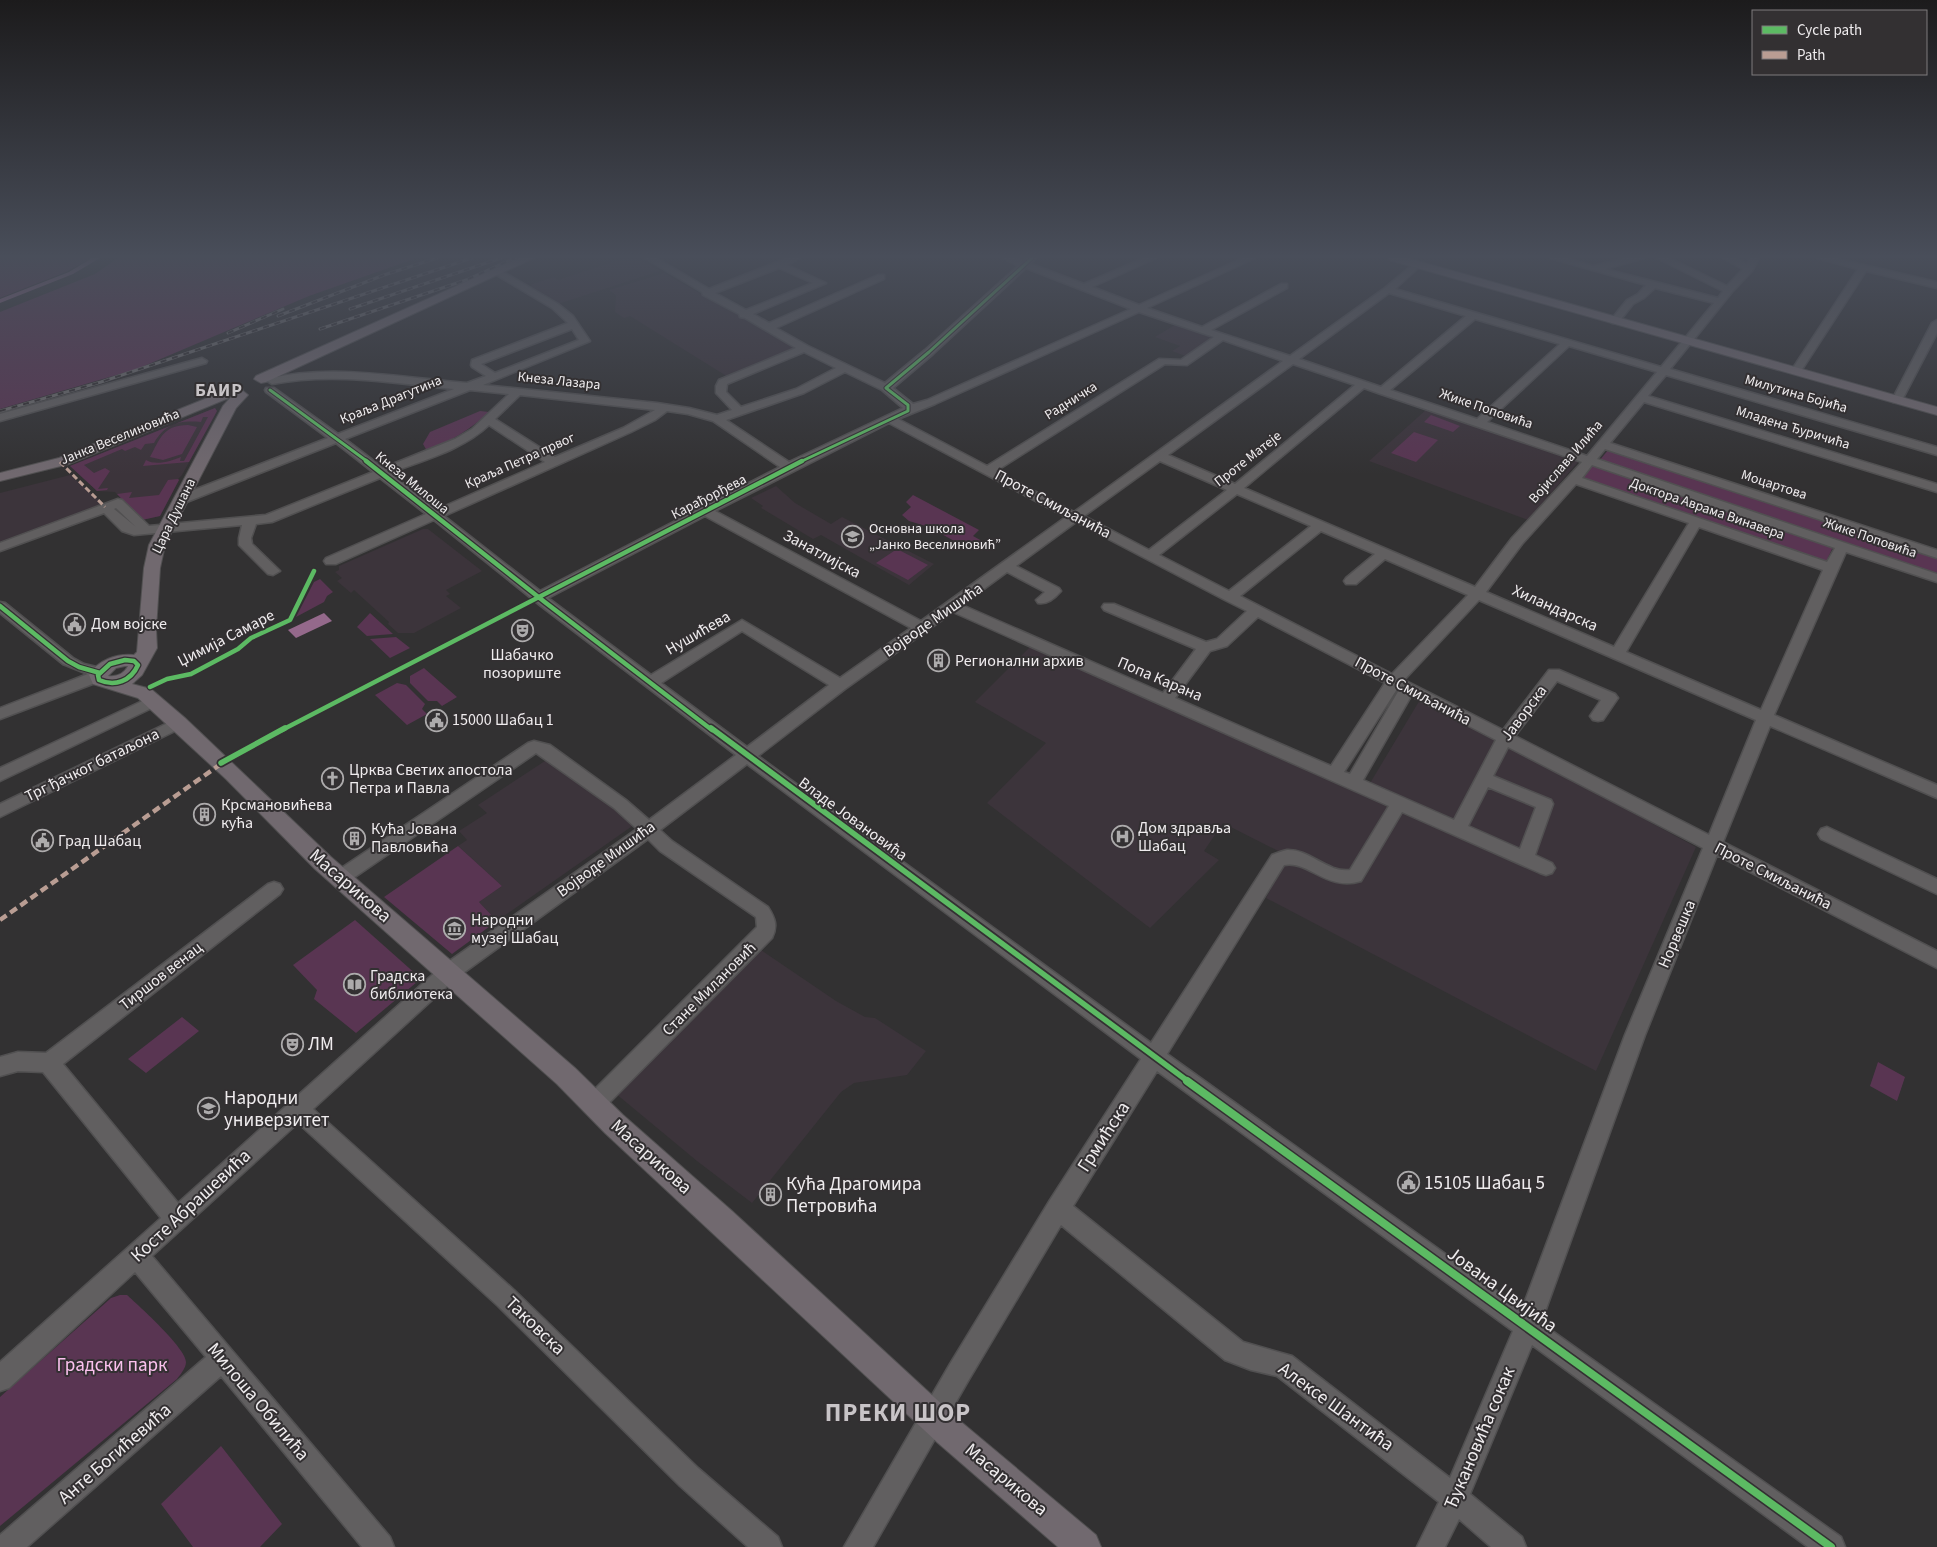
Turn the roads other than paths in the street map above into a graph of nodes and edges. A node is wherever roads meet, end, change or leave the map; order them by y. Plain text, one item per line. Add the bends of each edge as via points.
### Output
1 (369, 330) edge
2 (558, 330) edge
3 (579, 330) edge
4 (771, 330) edge
5 (952, 330) edge
6 (1091, 330) edge
7 (1203, 330) edge
8 (1332, 330) edge
9 (1455, 330) edge
10 (1526, 330) edge
11 (1649, 330) edge
12 (1696, 330) edge
13 (1823, 330) edge
14 (1933, 330) edge
15 (1222, 336) junction
16 (1687, 341) junction
17 (1567, 342) junction
18 (804, 348) junction
19 (1290, 360) junction
20 (202, 361) dead end
21 (299, 362) junction
22 (844, 368) junction
23 (1664, 371) junction
24 (1796, 371) junction
25 (310, 375) junction
26 (493, 376) junction
27 (1363, 384) junction
28 (467, 386) junction
29 (886, 388) junction
30 (257, 390) junction
31 (1382, 391) junction
32 (517, 392) junction
33 (1640, 397) junction
34 (285, 400) joint
35 (1897, 400) junction
36 (203, 404) junction
37 (230, 408) junction
38 (664, 408) junction
39 (909, 409) junction
40 (1937, 411) edge
41 (740, 412) junction
42 (0, 418) edge
43 (890, 419) junction
44 (488, 420) junction
45 (718, 420) junction
46 (1479, 423) junction
47 (336, 438) junction
48 (1602, 444) junction
49 (1937, 451) edge
50 (1159, 456) junction
51 (1588, 461) junction
52 (554, 462) junction
53 (789, 468) junction
54 (989, 470) junction
55 (382, 474) junction
56 (0, 477) edge
57 (1574, 479) junction
58 (1234, 488) junction
59 (1937, 488) edge
60 (180, 500) junction
61 (706, 511) junction
62 (434, 516) junction
63 (1075, 517) junction
64 (250, 521) junction
65 (1696, 521) junction
66 (1320, 525) junction
67 (164, 529) junction
68 (1843, 546) junction
69 (0, 547) edge
70 (1384, 553) junction
71 (1937, 554) edge
72 (1150, 555) junction
73 (331, 562) dead end
74 (1007, 567) junction
75 (1831, 568) junction
76 (273, 571) dead end
77 (1937, 578) edge
78 (1351, 581) dead end
79 (1478, 592) junction
80 (539, 597) junction
81 (1230, 597) junction
82 (1042, 600) dead end
83 (952, 606) junction
84 (1, 607) edge
85 (1109, 607) dead end
86 (1257, 610) junction
87 (922, 628) junction
88 (147, 629) junction
89 (1205, 647) junction
90 (1617, 654) junction
91 (62, 656) junction
92 (117, 661) junction
93 (137, 666) junction
94 (104, 677) junction
95 (1394, 681) junction
96 (651, 682) junction
97 (840, 685) junction
98 (1408, 688) junction
99 (148, 697) junction
100 (1166, 700) junction
101 (0, 714) edge
102 (1598, 716) dead end
103 (1765, 718) junction
104 (178, 723) junction
105 (1504, 739) junction
106 (747, 756) junction
107 (0, 775) edge
108 (1334, 775) junction
109 (1483, 778) junction
110 (1353, 783) junction
111 (1937, 792) edge
112 (1399, 803) junction
113 (2, 806) edge
114 (1458, 828) junction
115 (648, 830) junction
116 (1827, 834) dead end
117 (1713, 846) junction
118 (1524, 858) junction
119 (1546, 868) dead end
120 (340, 878) junction
121 (1937, 886) edge
122 (274, 889) dead end
123 (1937, 960) edge
124 (448, 972) junction
125 (1155, 1057) junction
126 (0, 1067) edge
127 (52, 1068) junction
128 (594, 1104) junction
129 (298, 1109) junction
130 (1058, 1208) junction
131 (177, 1220) junction
132 (137, 1256) junction
133 (1527, 1328) junction
134 (222, 1359) junction
135 (0, 1379) edge
136 (933, 1417) junction
137 (1455, 1498) junction
138 (6, 1547) edge
139 (380, 1547) edge
140 (768, 1547) edge
141 (858, 1547) edge
142 (1084, 1547) edge
143 (1431, 1547) edge
144 (1512, 1547) edge
145 (1831, 1547) edge

1 - 21 main road
2 - 26 street via 480,359 475,364
3 - 26 street, Краља Драгутина via 585,341
4 - 18 street
5 - 29 street
6 - 39 street, Карађорђева
7 - 15 street, Жике Поповића
8 - 19 street, Војводе Мишића
9 - 31 street
10 - 17 street, Милутина Бојића
11 - 16 main road
12 - 16 street, Војислава Илића
13 - 24 street
14 - 35 street
15 - 19 street, Жике Поповића
15 - 54 street, Радничка via 1183,363 1163,361
16 - 23 street, Војислава Илића
16 - 24 main road
17 - 23 street, Милутина Бојића
17 - 46 street
18 - 22 street
18 - 41 street via 723,382 721,393
19 - 27 street, Жике Поповића
19 - 50 street, Војводе Мишића
20 - 42 street
21 - 25 main road via 293,369
21 - 30 main road
22 - 29 street
22 - 41 street via 800,391
23 - 33 street, Војислава Илића
23 - 49 street, Милутина Бојића
24 - 35 main road
25 - 28 street, Кнеза Лазара
25 - 30 street, Кнеза Лазара
26 - 28 street, Краља Драгутина
27 - 31 street, Жике Поповића
27 - 58 street, Проте Матеје
28 - 32 street, Кнеза Лазара
28 - 47 street, Краља Драгутина
29 - 39 street
30 - 34 street, Кнеза Милоша
30 - 36 main road, Јанка Веселиновића
30 - 37 main road, Цара Душана
31 - 46 street, Жике Поповића
32 - 38 street, Кнеза Лазара
32 - 44 street
33 - 48 street, Војислава Илића
33 - 59 street, Младена Ђуричића
34 - 47 street, Кнеза Милоша
35 - 40 main road
36 - 37 main road via 223,402
36 - 56 main road, Јанка Веселиновића via 64,461
37 - 60 main road, Цара Душана
38 - 45 street, Кнеза Лазара via 694,412
38 - 52 street, Краља Петра првог via 645,421
39 - 43 street, Карађорђева
41 - 45 street
43 - 53 street, Карађорђева
43 - 54 street, Проте Смиљанића
44 - 52 street
44 - 55 street via 459,441
45 - 53 street, Кнеза Лазара
46 - 51 street, Жике Поповића
47 - 55 street, Кнеза Милоша
47 - 60 street, Краља Драгутина
48 - 51 street, Војислава Илића
48 - 71 street, Моцартова
50 - 58 street, Хиландарска
50 - 63 street, Војводе Мишића
51 - 57 street, Војислава Илића
51 - 68 street, Жике Поповића
52 - 62 street, Краља Петра првог
53 - 61 street, Карађорђева
54 - 63 street, Проте Смиљанића
55 - 62 street, Кнеза Милоша
55 - 64 street via 280,514
57 - 65 street, Доктора Аврама Винавера
57 - 79 street, Војислава Илића via 1517,541
58 - 66 street, Хиландарска
58 - 72 street, Проте Матеје
60 - 67 main road, Цара Душана
61 - 80 street, Карађорђева
61 - 87 street, Занатлијска
62 - 73 street, Краља Петра првог
62 - 80 street, Кнеза Милоша
63 - 72 street, Проте Смиљанића
63 - 74 street, Војводе Мишића
64 - 67 street
64 - 76 street via 246,545
65 - 75 street, Доктора Аврама Винавера
65 - 90 street
66 - 70 street, Хиландарска
66 - 81 street
67 - 69 street via 134,531 105,507
67 - 88 main road, Цара Душана via 154,556
68 - 75 street, Норвешка
68 - 77 street, Жике Поповића
70 - 78 street
70 - 79 street, Хиландарска
72 - 81 street, Проте Смиљанића
74 - 82 street via 1054,591
74 - 83 street, Војводе Мишића
75 - 103 street, Норвешка
79 - 90 street, Хиландарска
79 - 95 street, Војислава Илића
80 - 96 street, Владе Јовановића
81 - 86 street, Проте Смиљанића
83 - 87 street, Војводе Мишића
83 - 100 street, Попа Карана
84 - 91 street
85 - 89 street
86 - 89 street via 1222,643
86 - 95 street, Проте Смиљанића
87 - 97 street, Војводе Мишића
88 - 92 main road, Цара Душана via 135,648
88 - 93 main road, Цара Душана via 148,650
89 - 100 street
90 - 103 street, Хиландарска
91 - 92 street via 90,662
91 - 94 street
92 - 93 main road via 130,660
92 - 94 main road, Цара Душана
93 - 94 main road via 126,679
93 - 99 main road
94 - 99 main road
94 - 101 street
95 - 98 street, Проте Смиљанића
95 - 108 street, Војислава Илића
96 - 97 street, Нушићева via 742,625
96 - 106 street, Владе Јовановића
97 - 106 street, Војводе Мишића
98 - 105 street, Проте Смиљанића
98 - 110 street
99 - 104 main road
99 - 107 street, Трг ђачког батаљона
100 - 108 street, Попа Карана
102 - 105 street, Јаворска via 1610,698 1554,674
103 - 111 street, Хиландарска
103 - 117 street, Норвешка
104 - 113 street, Трг ђачког батаљона
104 - 120 main road, Масарикова
105 - 109 street, Јаворска
105 - 117 street, Проте Смиљанића
106 - 115 street, Војводе Мишића
106 - 125 street, Владе Јовановића
108 - 110 street, Попа Карана
109 - 114 street, Јаворска
109 - 118 street via 1545,804
110 - 112 street, Попа Карана
112 - 114 street, Попа Карана
112 - 125 street, Грмићска via 1355,876 1333,876 1290,856 1278,860
114 - 118 street, Попа Карана
115 - 120 street, Стане Милановић via 613,798 544,749 534,747
115 - 124 street, Војводе Мишића
115 - 128 street, Стане Милановић via 762,912 768,926 765,934
116 - 121 street
117 - 123 street, Проте Смиљанића
117 - 133 street, Норвешка via 1635,1034
118 - 119 street, Попа Карана
120 - 124 main road, Масарикова
122 - 127 street, Тиршов венац
124 - 128 main road, Масарикова
124 - 129 street, Косте Абрашевића
125 - 130 street, Грмићска
125 - 133 street, Јована Цвијића
126 - 127 street via 20,1060
127 - 131 street
128 - 136 main road, Масарикова
129 - 131 street, Косте Абрашевића
129 - 140 street, Таковска via 480,1273 689,1476
130 - 136 street, Грмићска
130 - 137 street, Алексе Шантића via 1234,1351 1283,1365
131 - 132 street, Косте Абрашевића
132 - 134 street, Милоша Обилића
132 - 135 street, Косте Абрашевића
133 - 137 street, Ђукановића сокак
133 - 145 street, Јована Цвијића
134 - 138 street, Анте Богићевића
134 - 139 street, Милоша Обилића
136 - 141 street, Грмићска
136 - 142 main road, Масарикова
137 - 143 street, Ђукановића сокак
137 - 144 street, Алексе Шантића

